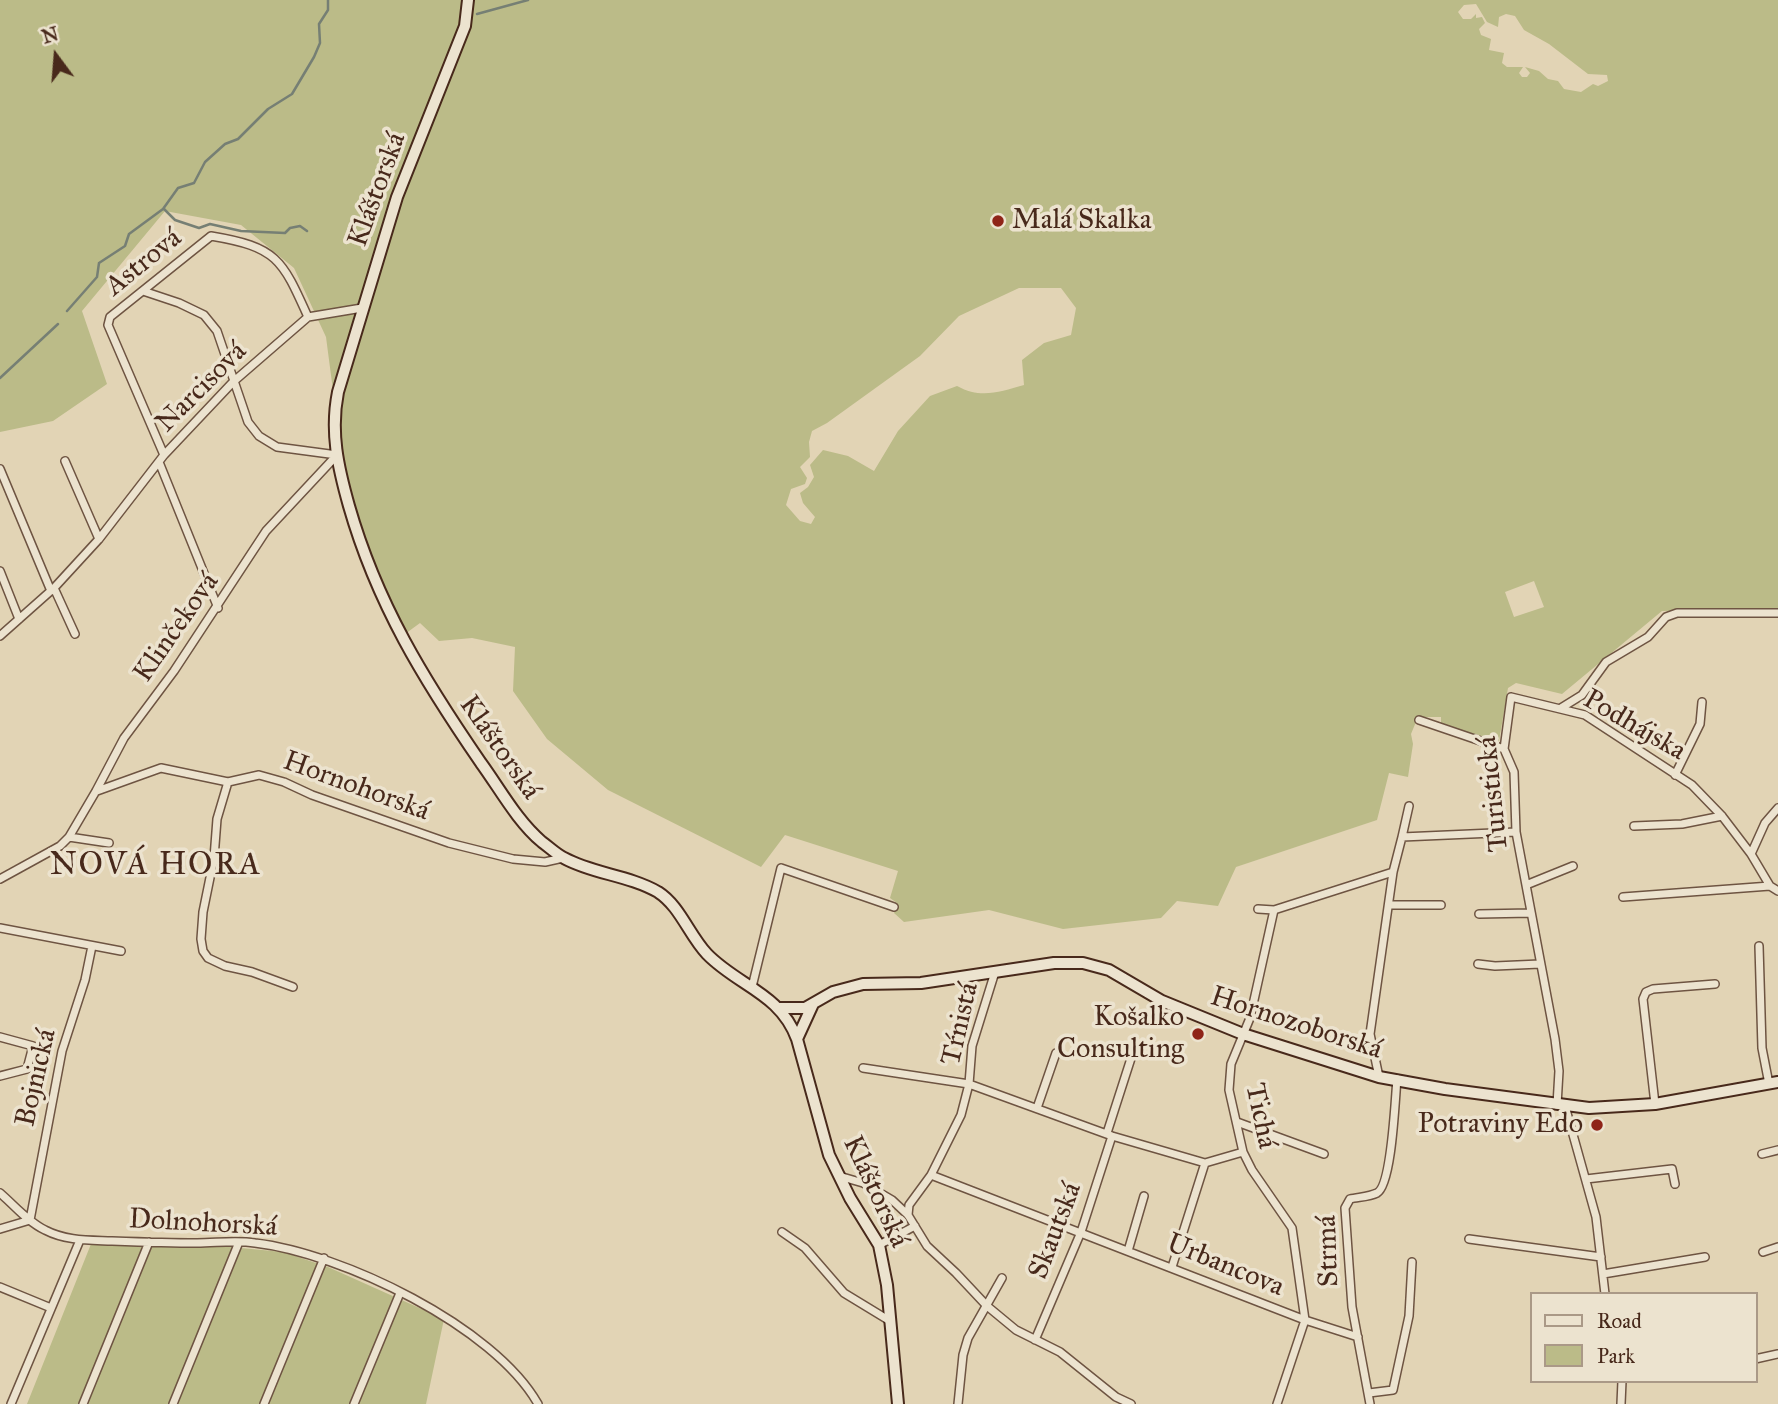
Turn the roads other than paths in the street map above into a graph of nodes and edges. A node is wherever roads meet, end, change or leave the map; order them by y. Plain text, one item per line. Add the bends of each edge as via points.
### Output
1 (468, 0) edge
2 (143, 291) junction
3 (362, 308) junction
4 (309, 317) junction
5 (233, 382) junction
6 (164, 455) junction
7 (337, 455) junction
8 (65, 461) dead end
9 (159, 462) junction
10 (0, 469) edge
11 (99, 539) junction
12 (0, 571) edge
13 (53, 589) junction
14 (218, 608) junction
15 (1778, 612) edge
16 (19, 619) junction
17 (75, 634) dead end
18 (0, 636) edge
19 (1511, 697) joint
20 (1702, 702) dead end
21 (1561, 708) junction
22 (1419, 720) dead end
23 (1504, 749) junction
24 (1675, 775) junction
25 (228, 782) junction
26 (96, 791) junction
27 (1409, 806) dead end
28 (1778, 808) edge
29 (1722, 816) junction
30 (1634, 826) dead end
31 (1516, 832) junction
32 (69, 837) junction
33 (1402, 837) junction
34 (109, 843) dead end
35 (1751, 854) junction
36 (563, 858) junction
37 (1573, 866) dead end
38 (1394, 872) junction
39 (0, 879) edge
40 (1526, 886) junction
41 (1770, 886) junction
42 (1778, 891) edge
43 (1623, 897) dead end
44 (1389, 905) junction
45 (1441, 905) dead end
46 (894, 907) dead end
47 (1258, 909) dead end
48 (1274, 910) junction
49 (1479, 914) dead end
50 (1531, 914) junction
51 (0, 928) edge
52 (92, 946) junction
53 (1759, 946) dead end
54 (121, 951) dead end
55 (1478, 964) dead end
56 (1540, 964) junction
57 (995, 972) junction
58 (1715, 984) dead end
59 (293, 987) dead end
60 (752, 987) junction
61 (813, 1004) junction
62 (779, 1008) junction
63 (1243, 1034) junction
64 (0, 1037) edge
65 (797, 1039) junction
66 (1135, 1046) dead end
67 (1056, 1053) dead end
68 (863, 1068) dead end
69 (0, 1076) edge
70 (1379, 1077) junction
71 (1397, 1079) junction
72 (1774, 1083) edge
73 (969, 1084) junction
74 (1655, 1104) junction
75 (1561, 1105) junction
76 (1037, 1108) junction
77 (1237, 1122) junction
78 (1110, 1135) junction
79 (1778, 1150) edge
80 (1243, 1152) junction
81 (1324, 1154) dead end
82 (1762, 1154) dead end
83 (1205, 1163) junction
84 (931, 1175) junction
85 (838, 1176) junction
86 (1586, 1179) junction
87 (1675, 1184) dead end
88 (0, 1193) edge
89 (1144, 1196) dead end
90 (908, 1214) junction
91 (30, 1220) junction
92 (915, 1226) junction
93 (0, 1229) edge
94 (782, 1232) dead end
95 (1081, 1232) junction
96 (1469, 1239) dead end
97 (80, 1240) junction
98 (149, 1242) junction
99 (239, 1242) junction
100 (879, 1245) junction
101 (1778, 1247) edge
102 (1128, 1251) junction
103 (1763, 1252) dead end
104 (1705, 1256) dead end
105 (1601, 1257) junction
106 (324, 1258) junction
107 (1412, 1262) dead end
108 (1172, 1268) junction
109 (1602, 1273) junction
110 (1002, 1278) dead end
111 (0, 1287) edge
112 (1605, 1292) edge
113 (400, 1293) junction
114 (987, 1306) junction
115 (51, 1308) junction
116 (1305, 1320) junction
117 (890, 1321) junction
118 (1358, 1337) junction
119 (1035, 1340) junction
120 (1778, 1354) edge
121 (1757, 1359) edge
122 (1622, 1383) edge
123 (1369, 1393) junction
124 (11, 1404) edge
125 (83, 1404) edge
126 (173, 1404) edge
127 (264, 1404) edge
128 (354, 1404) edge
129 (538, 1404) edge
130 (898, 1404) edge
131 (958, 1404) edge
132 (1131, 1404) edge
133 (1277, 1404) edge
134 (1370, 1404) edge
135 (1621, 1404) edge

1 - 3 street, Kláštorská via 465,26 397,197
2 - 4 street, Astrová via 211,236 256,246 274,258 289,273
2 - 5 street via 204,315 217,331
2 - 6 street, Astrová via 110,317 108,325
3 - 4 street
3 - 7 street, Kláštorská via 334,413
4 - 5 street, Narcisová
5 - 6 street, Narcisová
5 - 7 street via 247,422 259,436 277,447
6 - 9 street, Narcisová
7 - 14 street, Klinčeková via 266,531
7 - 36 street, Kláštorská via 365,557 390,616 435,696 515,812
8 - 11 street
9 - 11 street, Narcisová
9 - 14 street
10 - 13 street
11 - 13 street, Narcisová
12 - 16 street
13 - 16 street, Narcisová
13 - 17 street
14 - 26 street, Klinčeková via 124,738
15 - 21 street via 1677,613 1666,617 1648,637 1606,662 1582,695
16 - 18 street, Narcisová
19 - 21 street, Podhájska
19 - 23 street, Turistická
20 - 24 street via 1700,724
21 - 24 street, Podhájska via 1585,715
22 - 23 street
23 - 31 street, Turistická via 1514,772
24 - 29 street, Podhájska via 1692,785
25 - 26 street, Hornohorská via 161,768
25 - 36 street, Hornohorská via 259,775 449,843 513,859 545,862
25 - 59 street via 217,819 203,912 203,951 225,965
26 - 32 street, Klinčeková
27 - 33 street
28 - 35 street via 1761,830
29 - 30 street
29 - 35 street, Podhájska
31 - 33 street
31 - 40 street, Turistická
32 - 34 street
32 - 39 street, Klinčeková
33 - 38 street
35 - 41 street, Podhájska
36 - 60 street, Kláštorská via 661,894 708,956
37 - 40 street, Turistická
38 - 44 street
38 - 48 street
40 - 50 street, Turistická
41 - 42 street, Podhájska
41 - 43 street
44 - 45 street
44 - 70 street via 1370,1034
46 - 60 street via 781,868
47 - 48 street
48 - 63 street, Tichá
49 - 50 street
50 - 56 street, Turistická
51 - 52 street
52 - 54 street
52 - 91 street, Bojnická via 62,1051
53 - 72 street via 1762,1048
55 - 56 street
56 - 75 street, Turistická
57 - 61 street, Hornozoborská via 921,983 863,984 833,992
57 - 63 street, Hornozoborská via 1083,963 1109,970 1162,1001
57 - 73 street, Tŕnistá via 972,1046
58 - 74 street via 1646,992 1643,999
60 - 62 street, Kláštorská
61 - 62 street, Hornozoborská
61 - 65 street
62 - 65 street, Kláštorská
63 - 70 street, Hornozoborská
63 - 77 street, Tichá via 1231,1064 1229,1090
64 - 69 street via 33,1046 27,1069
65 - 85 street, Kláštorská
66 - 78 street, Skautská
67 - 76 street
68 - 73 street, Tŕnistá
70 - 71 street, Hornozoborská
71 - 75 street, Hornozoborská
71 - 118 street, Strmá via 1389,1168 1382,1187 1350,1199 1345,1208
72 - 74 street, Hornozoborská
73 - 76 street
73 - 84 street, Tŕnistá via 961,1115
74 - 75 street, Hornozoborská
75 - 86 street, Turistická
76 - 78 street
77 - 80 street, Tichá
77 - 81 street
78 - 83 street
78 - 95 street, Skautská
79 - 82 street
80 - 83 street
80 - 116 street, Tichá via 1292,1228
83 - 108 street
84 - 90 street, Tŕnistá via 909,1205
84 - 95 street, Urbancova
85 - 90 street via 863,1183
85 - 100 street, Kláštorská
86 - 87 street via 1672,1169
86 - 105 street, Turistická
88 - 91 street, Dolnohorská
89 - 102 street, Urbancova
90 - 92 street
91 - 93 street
91 - 97 street, Dolnohorská via 60,1237
92 - 100 street
92 - 114 street via 927,1246
94 - 117 street via 804,1248 844,1293
95 - 102 street, Urbancova
95 - 119 street, Skautská
96 - 105 street
97 - 98 street, Dolnohorská
97 - 115 street
98 - 99 street, Dolnohorská
98 - 125 street
99 - 106 street, Dolnohorská
99 - 126 street
100 - 117 street, Kláštorská
101 - 103 street
102 - 108 street, Urbancova
104 - 109 street
105 - 109 street, Turistická
106 - 113 street, Dolnohorská
106 - 127 street
107 - 123 street via 1409,1316 1393,1390
108 - 116 street, Urbancova
109 - 112 street, Turistická
110 - 114 street
111 - 115 street
113 - 128 street
113 - 129 street, Dolnohorská via 444,1315 498,1357
114 - 119 street
114 - 131 street via 968,1338
115 - 124 street
116 - 118 street, Urbancova
116 - 133 street, Urbancova
117 - 130 street, Kláštorská
118 - 123 street, Strmá
119 - 132 street via 1060,1352 1115,1397
120 - 121 street
122 - 135 street
123 - 134 street, Strmá

